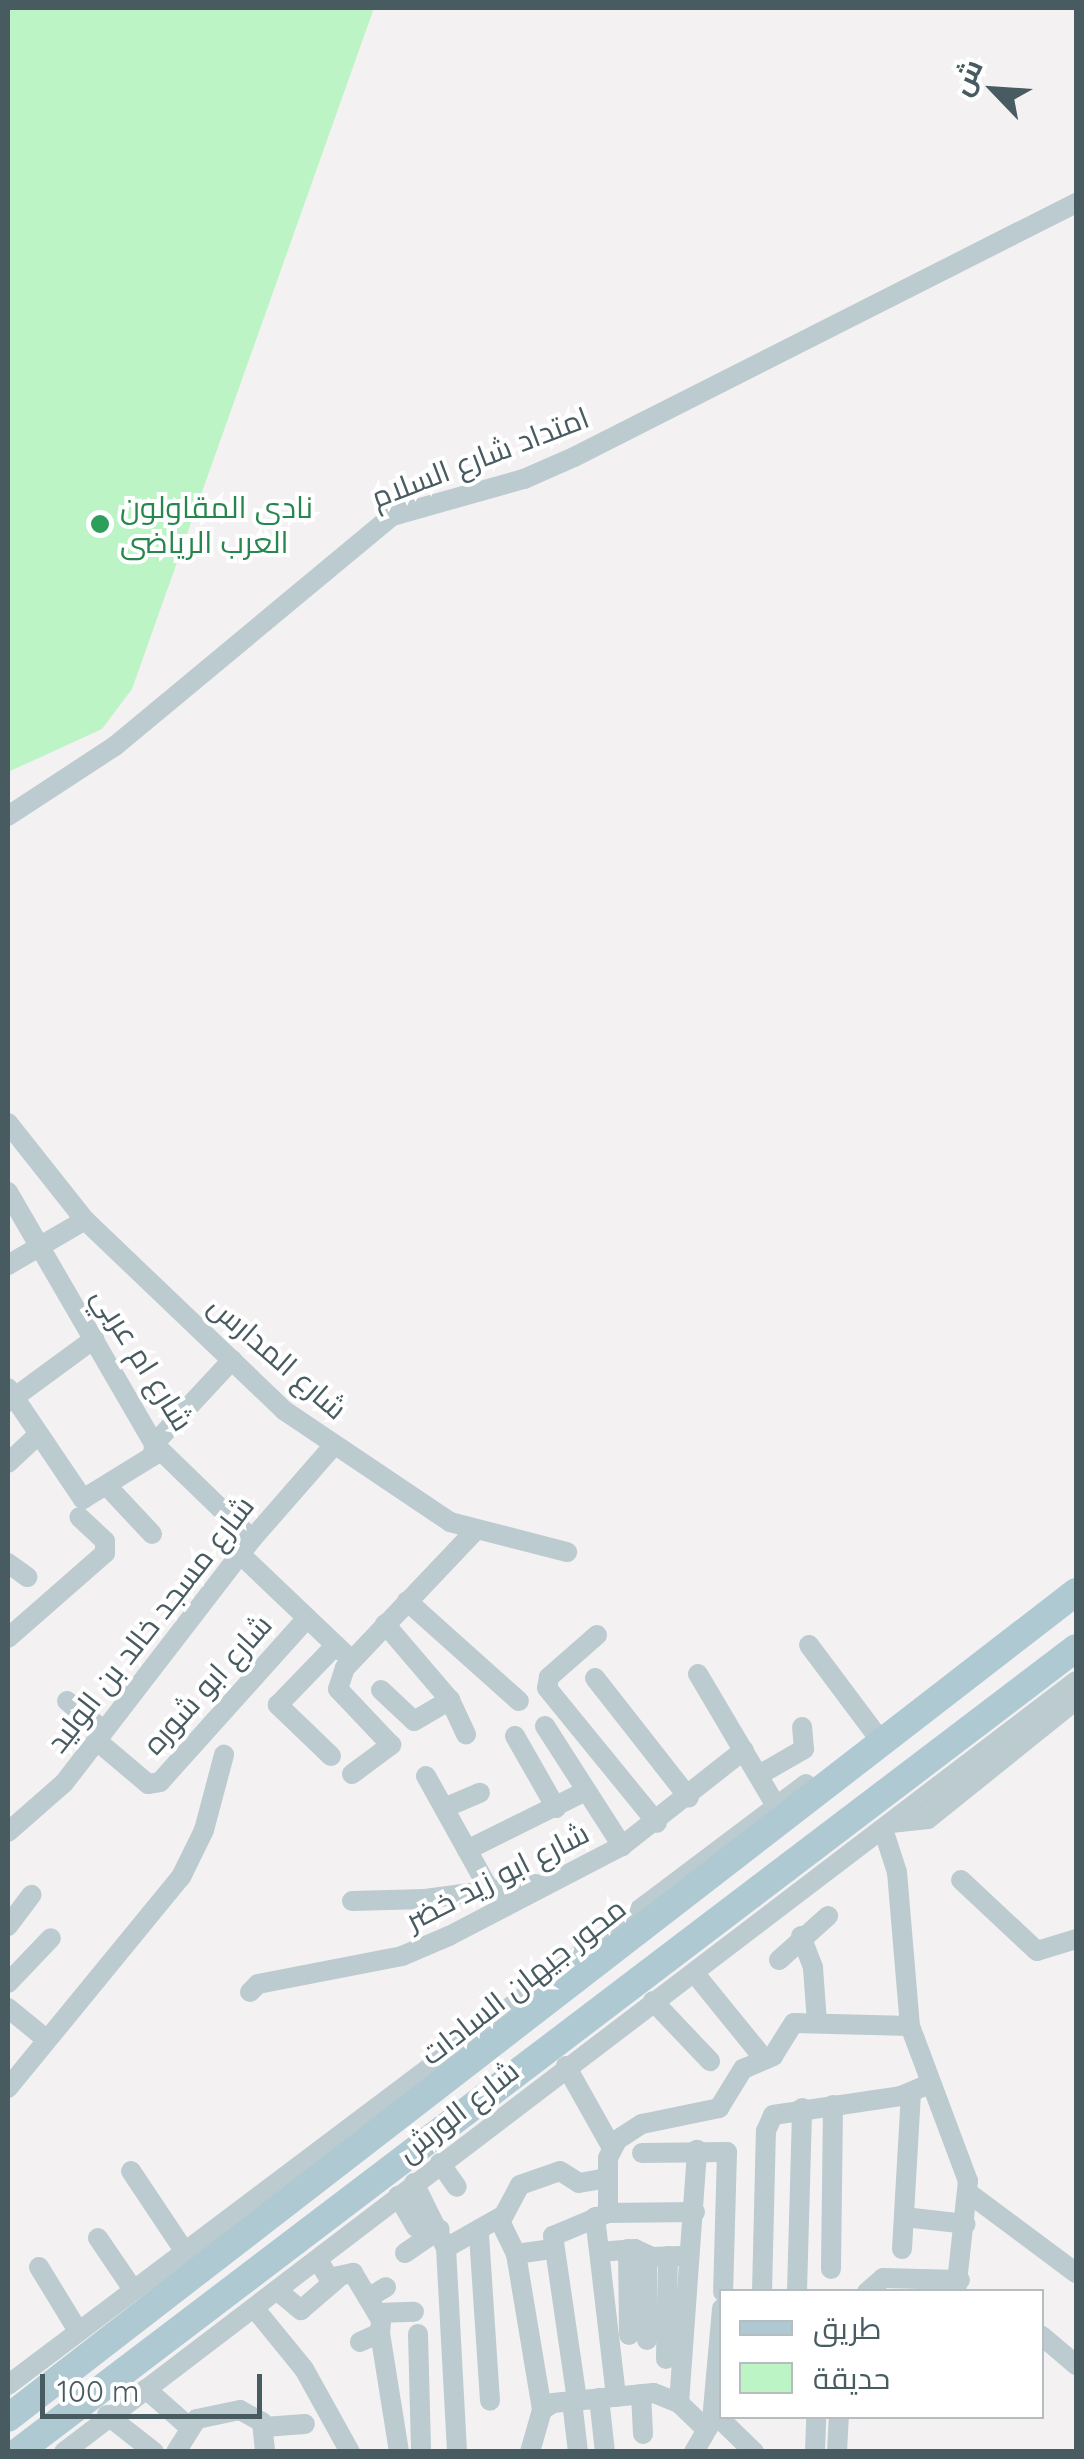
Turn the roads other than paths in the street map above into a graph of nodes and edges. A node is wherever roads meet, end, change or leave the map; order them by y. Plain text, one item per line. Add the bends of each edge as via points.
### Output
1 (1076, 203) edge
2 (8, 816) edge
3 (11, 1136) edge
4 (8, 1192) edge
5 (85, 1220) junction
6 (39, 1246) junction
7 (8, 1265) edge
8 (94, 1339) junction
9 (232, 1360) junction
10 (9, 1395) edge
11 (39, 1434) junction
12 (154, 1444) junction
13 (334, 1445) junction
14 (8, 1462) edge
15 (109, 1488) junction
16 (81, 1508) junction
17 (474, 1530) junction
18 (152, 1534) dead end
19 (246, 1547) junction
20 (567, 1552) dead end
21 (8, 1563) edge
22 (28, 1577) dead end
23 (1076, 1592) edge
24 (407, 1601) junction
25 (307, 1618) junction
26 (384, 1624) junction
27 (598, 1635) dead end
28 (8, 1637) edge
29 (1013, 1642) junction
30 (809, 1645) dead end
31 (1076, 1648) edge
32 (343, 1652) junction
33 (698, 1674) dead end
34 (595, 1678) dead end
35 (1076, 1681) edge
36 (382, 1690) dead end
37 (450, 1700) junction
38 (1076, 1700) edge
39 (67, 1701) dead end
40 (519, 1701) dead end
41 (545, 1726) dead end
42 (802, 1727) dead end
43 (874, 1732) junction
44 (466, 1734) dead end
45 (99, 1735) junction
46 (515, 1736) dead end
47 (744, 1750) junction
48 (224, 1755) dead end
49 (332, 1756) dead end
50 (352, 1774) dead end
51 (759, 1775) junction
52 (426, 1776) dead end
53 (586, 1791) junction
54 (480, 1794) dead end
55 (689, 1798) junction
56 (776, 1806) junction
57 (444, 1808) junction
58 (556, 1808) junction
59 (657, 1823) junction
60 (887, 1826) junction
61 (8, 1832) edge
62 (622, 1846) junction
63 (467, 1850) junction
64 (960, 1880) dead end
65 (558, 1881) junction
66 (490, 1891) junction
67 (30, 1895) dead end
68 (352, 1901) dead end
69 (828, 1916) dead end
70 (8, 1926) edge
71 (801, 1936) junction
72 (51, 1938) dead end
73 (1076, 1939) edge
74 (778, 1960) dead end
75 (696, 1975) junction
76 (8, 1983) edge
77 (250, 1992) dead end
78 (653, 2001) junction
79 (8, 2008) edge
80 (817, 2022) junction
81 (910, 2026) junction
82 (46, 2039) junction
83 (765, 2060) junction
84 (710, 2061) dead end
85 (566, 2066) junction
86 (8, 2088) edge
87 (920, 2088) junction
88 (833, 2105) junction
89 (802, 2108) junction
90 (612, 2148) junction
91 (697, 2150) junction
92 (642, 2153) dead end
93 (440, 2163) junction
94 (131, 2171) dead end
95 (607, 2178) junction
96 (457, 2187) dead end
97 (406, 2190) junction
98 (970, 2194) junction
99 (728, 2208) junction
100 (762, 2208) junction
101 (696, 2212) junction
102 (601, 2215) junction
103 (904, 2217) junction
104 (499, 2219) junction
105 (966, 2224) junction
106 (416, 2226) dead end
107 (479, 2235) junction
108 (98, 2238) dead end
109 (443, 2238) junction
110 (183, 2248) junction
111 (551, 2249) junction
112 (902, 2249) dead end
113 (600, 2252) junction
114 (405, 2253) dead end
115 (516, 2254) junction
116 (657, 2254) junction
117 (318, 2260) junction
118 (39, 2267) dead end
119 (831, 2270) dead end
120 (1076, 2273) edge
121 (337, 2279) junction
122 (132, 2288) junction
123 (762, 2288) edge
124 (961, 2288) edge
125 (723, 2289) edge
126 (797, 2289) edge
127 (871, 2289) edge
128 (278, 2291) junction
129 (378, 2308) junction
130 (255, 2309) junction
131 (414, 2312) dead end
132 (78, 2330) junction
133 (418, 2334) dead end
134 (638, 2337) dead end
135 (1044, 2337) edge
136 (360, 2342) dead end
137 (719, 2350) edge
138 (1073, 2355) edge
139 (666, 2359) dead end
140 (8, 2385) edge
141 (146, 2390) junction
142 (641, 2394) junction
143 (607, 2397) junction
144 (490, 2400) dead end
145 (575, 2400) junction
146 (679, 2402) junction
147 (542, 2410) junction
148 (107, 2415) junction
149 (8, 2418) edge
150 (714, 2419) edge
151 (816, 2419) edge
152 (838, 2419) edge
153 (305, 2424) dead end
154 (190, 2426) junction
155 (264, 2427) junction
156 (643, 2434) dead end
157 (18, 2452) edge
158 (64, 2452) edge
159 (154, 2452) edge
160 (176, 2452) edge
161 (265, 2452) edge
162 (350, 2452) edge
163 (399, 2452) edge
164 (420, 2452) edge
165 (457, 2452) edge
166 (530, 2452) edge
167 (578, 2452) edge
168 (605, 2452) edge
169 (694, 2452) edge
170 (754, 2452) edge
171 (815, 2452) edge
172 (837, 2452) edge

1 - 2 street, امتداد شارع السلام via 574,457 392,516 115,746
3 - 5 street, شارع المدارس
4 - 6 street, شارع ام عربي
5 - 6 street
5 - 9 street, شارع المدارس
6 - 7 street
6 - 8 street, شارع ام عربي
8 - 10 street
8 - 12 street, شارع ام عربي
9 - 12 street
9 - 13 street, شارع المدارس via 286,1412
10 - 11 street
11 - 14 street
11 - 16 street
12 - 15 street via 153,1456
12 - 19 street, شارع ام عربي
13 - 17 street, شارع المدارس via 450,1522
13 - 19 street, شارع مسجد خالد بن الوليد
15 - 16 street
15 - 18 street
16 - 28 street via 105,1552
17 - 20 street, شارع المدارس
17 - 24 street
19 - 25 street, شارع ام عربي
19 - 45 street, شارع مسجد خالد بن الوليد
21 - 22 street
23 - 29 main road, محور جيهان السادات
24 - 26 street
24 - 40 street
25 - 32 street, شارع ام عربي
25 - 45 street, شارع ابو شوره via 160,1782 148,1784
26 - 32 street
26 - 37 street
27 - 59 street via 550,1677 548,1688
29 - 43 street via 965,1665
29 - 149 main road, محور جيهان السادات
30 - 43 street
31 - 157 main road
32 - 49 street via 278,1706
32 - 50 street via 338,1684 391,1746
33 - 47 street
34 - 55 street
35 - 60 street, شارع الورش
36 - 37 street via 414,1722
37 - 44 street
38 - 60 street, شارع الورش via 928,1819
39 - 45 street
41 - 53 street
42 - 51 street via 804,1750
43 - 56 street
45 - 61 street, شارع مسجد خالد بن الوليد via 48,1801
46 - 58 street
47 - 51 street
47 - 55 street, شارع ابو زيد خضر
48 - 82 street via 204,1830 181,1877 152,1920
51 - 56 street
52 - 57 street
53 - 58 street
53 - 62 street
54 - 57 street
55 - 59 street, شارع ابو زيد خضر
56 - 110 street
57 - 63 street
58 - 63 street
59 - 62 street, شارع ابو زيد خضر
60 - 75 street, شارع الورش
60 - 81 street
62 - 65 street, شارع ابو زيد خضر
63 - 66 street
64 - 73 street via 1038,1952
65 - 66 street
65 - 77 street, شارع ابو زيد خضر via 402,1956 258,1984
66 - 68 street
67 - 70 street
69 - 71 street
71 - 74 street
71 - 80 street via 813,1968
72 - 76 street
75 - 78 street, شارع الورش
75 - 83 street
78 - 84 street
78 - 85 street, شارع الورش
79 - 82 street
80 - 81 street
80 - 83 street via 788,2027 776,2053
81 - 87 street
82 - 86 street
83 - 90 street via 743,2069 719,2108 633,2127
85 - 90 street
85 - 93 street, شارع الورش
87 - 88 street
87 - 98 street via 962,2154
87 - 103 street
88 - 89 street
88 - 119 street
89 - 100 street via 780,2111 768,2122
89 - 126 street
90 - 95 street
91 - 92 street
91 - 99 street via 727,2152
91 - 101 street
93 - 96 street
93 - 97 street, شارع الورش
94 - 110 street
95 - 102 street
95 - 104 street via 579,2183 554,2171 515,2188
97 - 106 street
97 - 109 street
97 - 117 street, شارع الورش
98 - 105 street
98 - 120 street
99 - 100 street
99 - 125 street
100 - 123 street
101 - 102 street
101 - 116 street via 694,2240
102 - 111 street via 557,2232
102 - 113 street
103 - 105 street
103 - 112 street
104 - 107 street
104 - 115 street
105 - 124 street
107 - 109 street
107 - 144 street
108 - 122 street
109 - 114 street
109 - 165 street
110 - 122 street
111 - 115 street
111 - 145 street
113 - 116 street
113 - 143 street via 609,2323
115 - 147 street
116 - 134 street
116 - 139 street
116 - 146 street
117 - 121 street via 326,2276
117 - 128 street, شارع الورش
118 - 132 street
121 - 128 street via 301,2310
121 - 129 street via 351,2271
122 - 132 street
123 - 125 street
124 - 127 street via 883,2278
128 - 130 street, شارع الورش
129 - 131 street
129 - 136 street
129 - 163 street
130 - 141 street, شارع الورش
130 - 162 street via 304,2369
132 - 140 street
133 - 164 street
135 - 138 street
137 - 150 street
141 - 148 street, شارع الورش
141 - 154 street
142 - 143 street
142 - 146 street
142 - 156 street
143 - 145 street
143 - 168 street
145 - 147 street
145 - 167 street
146 - 150 street
147 - 166 street
148 - 158 street, شارع الورش
148 - 159 street
150 - 169 street
150 - 170 street
151 - 171 street
152 - 172 street
153 - 155 street
154 - 155 street via 240,2410
154 - 160 street
155 - 161 street

